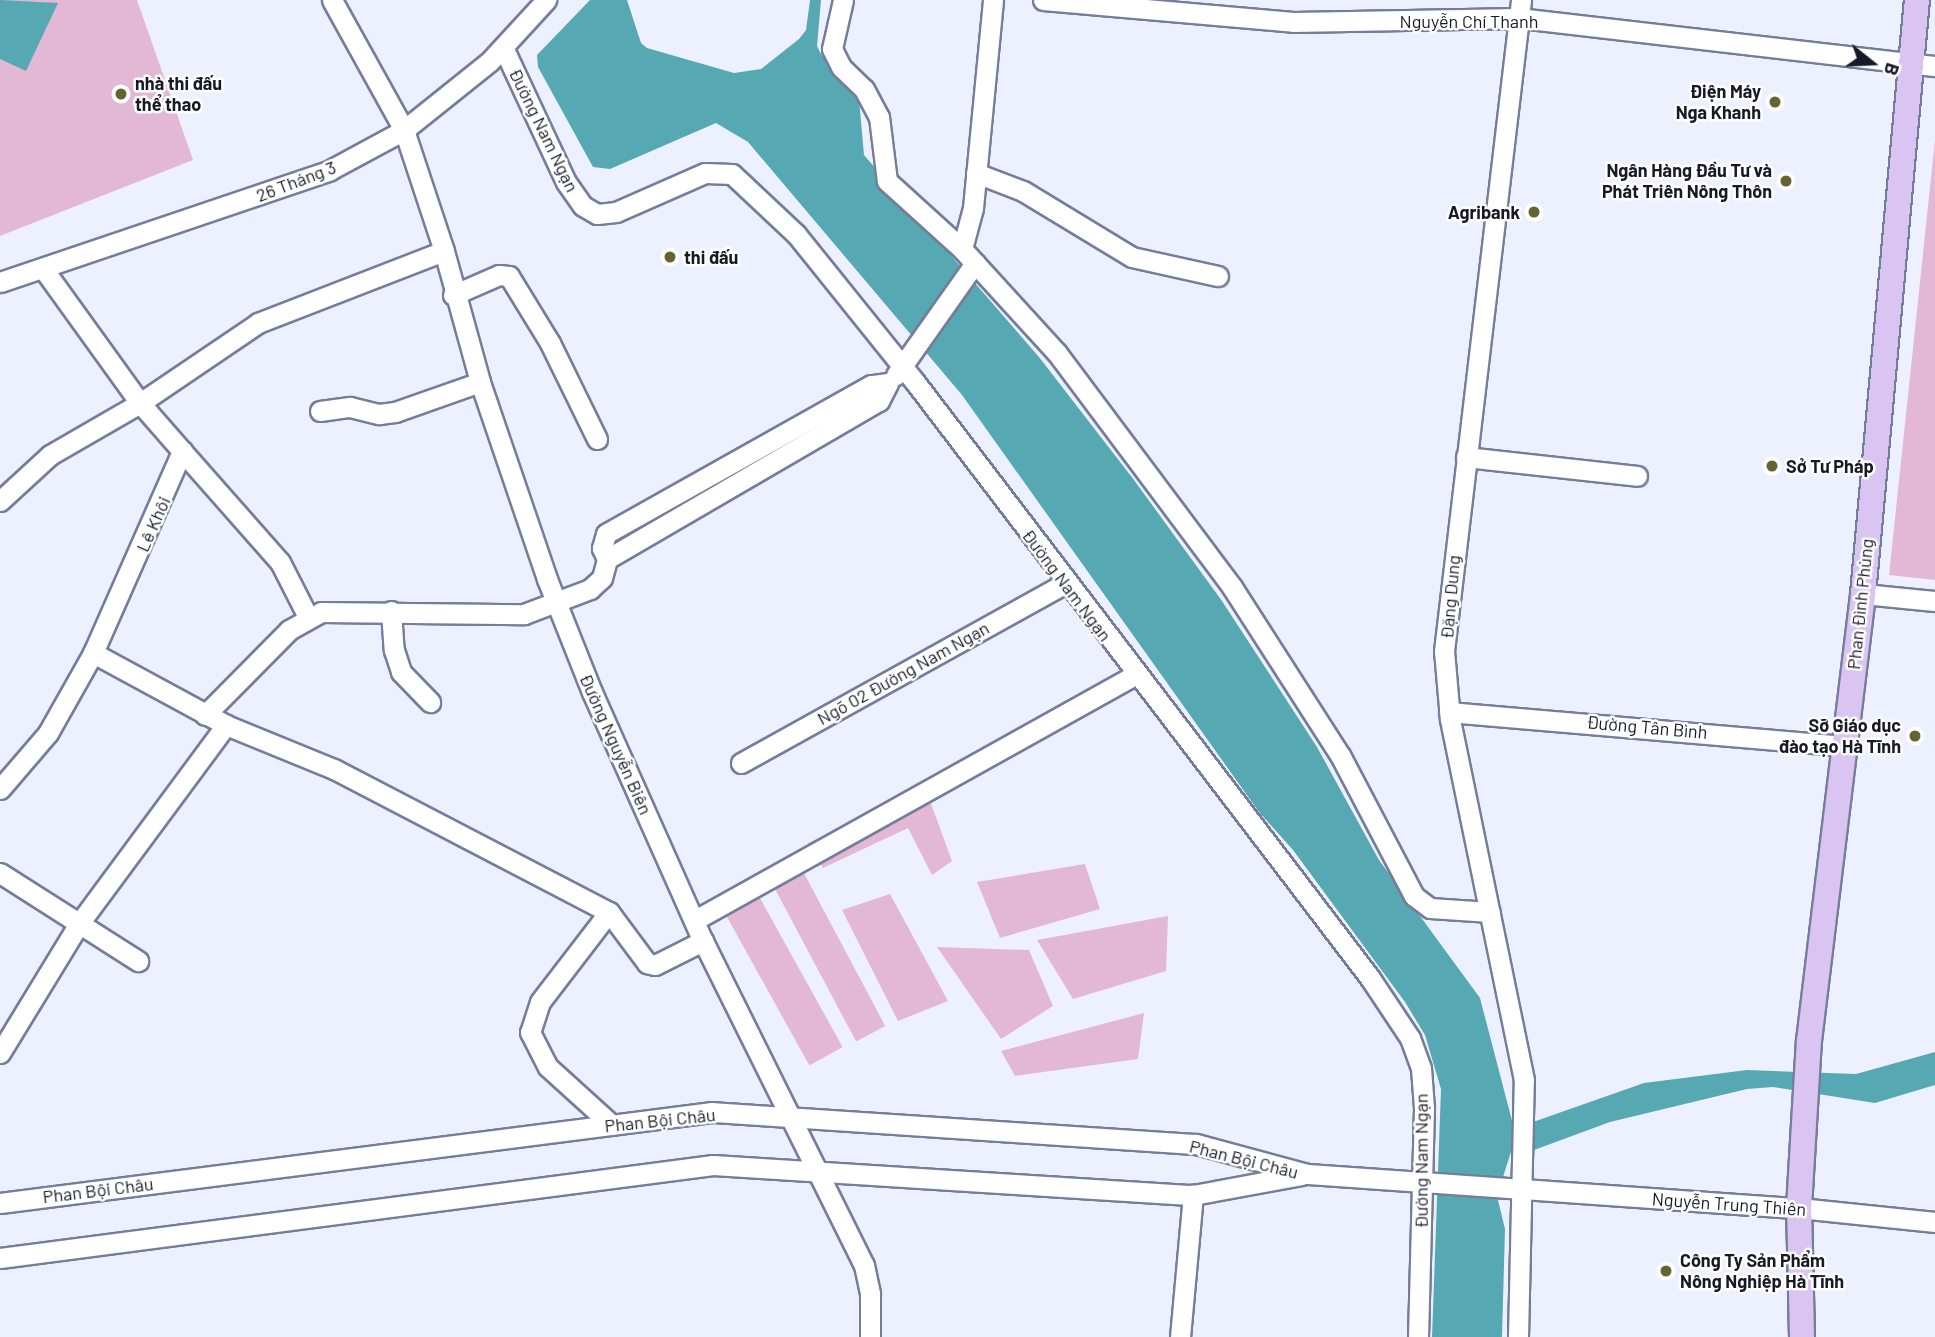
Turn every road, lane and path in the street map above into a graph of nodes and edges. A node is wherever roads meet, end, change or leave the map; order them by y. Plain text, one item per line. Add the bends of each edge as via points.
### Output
1 (332, 0) edge
2 (546, 0) edge
3 (842, 0) edge
4 (993, 0) edge
5 (1043, 0) edge
6 (1917, 0) edge
7 (1520, 9) edge
8 (503, 47) junction
9 (1923, 65) edge
10 (404, 130) junction
11 (976, 173) junction
12 (444, 251) junction
13 (968, 262) junction
14 (44, 270) junction
15 (1219, 276) dead end
16 (0, 282) edge
17 (453, 295) junction
18 (907, 363) junction
19 (480, 383) junction
20 (140, 403) junction
21 (320, 411) dead end
22 (597, 439) dead end
23 (182, 451) junction
24 (1466, 457) junction
25 (1637, 476) dead end
26 (0, 501) edge
27 (1066, 583) junction
28 (1863, 594) junction
29 (1935, 601) edge
30 (556, 602) junction
31 (391, 611) junction
32 (308, 617) junction
33 (93, 653) junction
34 (1135, 675) junction
35 (430, 702) dead end
36 (1449, 712) junction
37 (205, 715) junction
38 (226, 725) junction
39 (1844, 746) junction
40 (741, 763) dead end
41 (0, 789) edge
42 (0, 873) edge
43 (608, 912) junction
44 (1490, 912) junction
45 (695, 920) junction
46 (78, 925) junction
47 (703, 941) junction
48 (138, 961) dead end
49 (0, 1053) edge
50 (793, 1117) junction
51 (612, 1125) junction
52 (821, 1172) junction
53 (1307, 1174) junction
54 (1422, 1185) junction
55 (1523, 1191) junction
56 (1193, 1195) junction
57 (0, 1203) edge
58 (1799, 1208) junction
59 (1935, 1222) edge
60 (0, 1258) edge
61 (870, 1337) edge
62 (1180, 1337) edge
63 (1418, 1337) edge
64 (1518, 1337) edge
65 (1802, 1337) edge

1 - 10 street, Đường Nguyễn Biên
2 - 8 street, 26 Tháng 3
3 - 13 street via 832,49 841,67 864,89 879,117 887,181
4 - 11 street
5 - 7 street, Nguyễn Chí Thanh via 1293,22
6 - 9 main road, Phan Đình Phùng
7 - 9 street, Nguyễn Chí Thanh
7 - 24 street, Đặng Dung
8 - 10 street, 26 Tháng 3
8 - 18 street, Đường Nam Ngạn via 566,182 583,206 597,214 616,212 705,173 732,174 796,234
9 - 28 main road, Phan Đình Phùng
10 - 12 street, Đường Nguyễn Biên
10 - 14 street, 26 Tháng 3 via 330,170
11 - 13 street
11 - 15 street via 1023,191 1132,257
12 - 17 street, Đường Nguyễn Biên
12 - 20 street via 258,323
13 - 18 street
13 - 44 street via 1057,353 1232,587 1340,755 1414,897 1430,908
14 - 16 street, 26 Tháng 3
14 - 20 street
17 - 19 street, Đường Nguyễn Biên
17 - 22 street via 499,275 509,276 550,343
18 - 27 street, Đường Nam Ngạn
18 - 30 street via 879,401 607,559 602,578 590,589
19 - 21 street via 395,412 379,414 350,407
19 - 30 street, Đường Nguyễn Biên
20 - 23 street
20 - 26 street via 50,455
23 - 32 street via 280,562
23 - 33 street, Lê Khôi
24 - 25 street
24 - 36 street, Đặng Dung via 1444,651
27 - 34 street, Đường Nam Ngạn
27 - 40 street, Ngõ 02 Đường Nam Ngạn
28 - 29 street
28 - 39 main road, Phan Đình Phùng
30 - 31 street via 524,614
30 - 45 street, Đường Nguyễn Biên
31 - 32 street via 321,612
31 - 35 street via 401,672
32 - 37 street
33 - 37 street
33 - 41 street, Lê Khôi via 48,733
34 - 45 street
34 - 54 street, Đường Nam Ngạn via 1370,978 1410,1038 1421,1068
36 - 39 street, Đường Tân Bình
36 - 44 street, Đặng Dung
37 - 38 street
38 - 43 street via 334,769
38 - 46 street
39 - 58 main road, Phan Đình Phùng via 1807,1067
42 - 46 street
43 - 47 street via 647,962 655,965
43 - 51 street via 540,1002 530,1032 548,1067
44 - 55 street, Đặng Dung via 1524,1080
45 - 47 street, Đường Nguyễn Biên
46 - 48 street
46 - 49 street
47 - 50 street, Đường Nguyễn Biên
50 - 51 street, Phan Bội Châu via 712,1112
50 - 52 street, Đường Nguyễn Biên
50 - 53 street, Phan Bội Châu via 1196,1144
51 - 57 street, Phan Bội Châu
52 - 56 street, Phan Bội Châu
52 - 60 street, Phan Bội Châu via 713,1165
52 - 61 street, Đường Nguyễn Biên via 864,1265 870,1294
53 - 54 street, Nguyễn Trung Thiên
53 - 56 street, Phan Bội Châu
54 - 55 street, Nguyễn Trung Thiên
54 - 63 street, Đường Nam Ngạn
55 - 58 street, Nguyễn Trung Thiên
55 - 64 street, Đặng Dung
56 - 62 street
58 - 59 street, Nguyễn Trung Thiên
58 - 65 main road, Phan Đình Phùng

